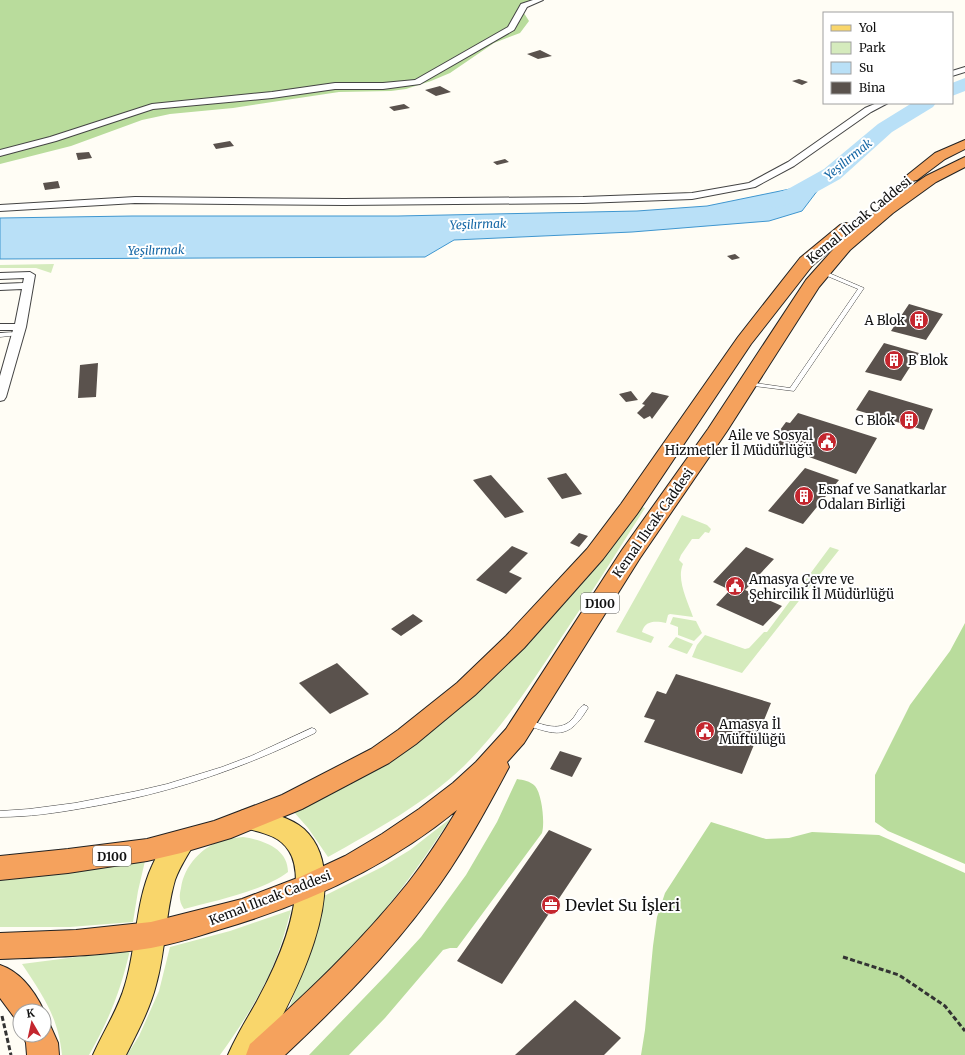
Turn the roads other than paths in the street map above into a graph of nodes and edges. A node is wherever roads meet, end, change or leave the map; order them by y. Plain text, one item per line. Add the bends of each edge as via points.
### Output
1 (539, 0) edge
2 (965, 69) edge
3 (953, 74) edge
4 (882, 104) edge
5 (965, 144) edge
6 (0, 153) edge
7 (965, 161) edge
8 (0, 208) edge
9 (822, 272) junction
10 (0, 276) edge
11 (29, 281) junction
12 (0, 287) edge
13 (0, 327) edge
14 (18, 331) junction
15 (0, 335) edge
16 (4, 370) edge
17 (748, 384) junction
18 (0, 397) edge
19 (584, 708) dead end
20 (520, 729) junction
21 (312, 731) dead end
22 (0, 814) edge
23 (252, 819) junction
24 (181, 842) junction
25 (0, 868) edge
26 (310, 886) junction
27 (151, 935) junction
28 (0, 946) edge
29 (0, 978) edge
30 (22, 1003) edge
31 (42, 1043) edge
32 (43, 1055) edge
33 (109, 1055) edge
34 (244, 1055) edge
35 (262, 1055) edge

1 - 6 street via 524,6 511,28 417,82 383,86 335,86 152,107 54,139
2 - 3 street
4 - 8 street via 868,110 791,164 752,185 692,196 583,200 352,202 135,200
5 - 23 highway, Kemal Ilıcak Caddesi / D100 via 934,161 870,208 806,262 744,341 629,509 595,554 515,642 466,689 380,756 292,802
7 - 9 highway, Kemal Ilıcak Caddesi / D100 via 931,179 886,210 844,246
9 - 17 highway, Kemal Ilıcak Caddesi / D100
9 - 17 lane via 861,288 792,390
10 - 11 street
11 - 12 street
11 - 14 street
13 - 14 street
14 - 15 lane
14 - 16 street
16 - 18 street
17 - 20 highway, Kemal Ilıcak Caddesi / D100 via 630,555
19 - 20 lane via 571,726
20 - 26 highway, Kemal Ilıcak Caddesi / D100 via 479,774 429,816 362,860
20 - 35 highway via 419,890 367,952
21 - 22 lane via 257,758 188,783 110,801 46,811
23 - 24 highway, Kemal Ilıcak Caddesi / D100
23 - 26 main road via 271,822 295,838 307,858
24 - 25 highway, D100 via 108,856
24 - 27 main road via 160,883
26 - 27 highway, Kemal Ilıcak Caddesi / D100 via 246,910
26 - 34 main road via 309,908 290,965
27 - 28 highway, D100 via 76,943
27 - 33 main road via 143,978 124,1027
29 - 30 highway
31 - 32 highway

